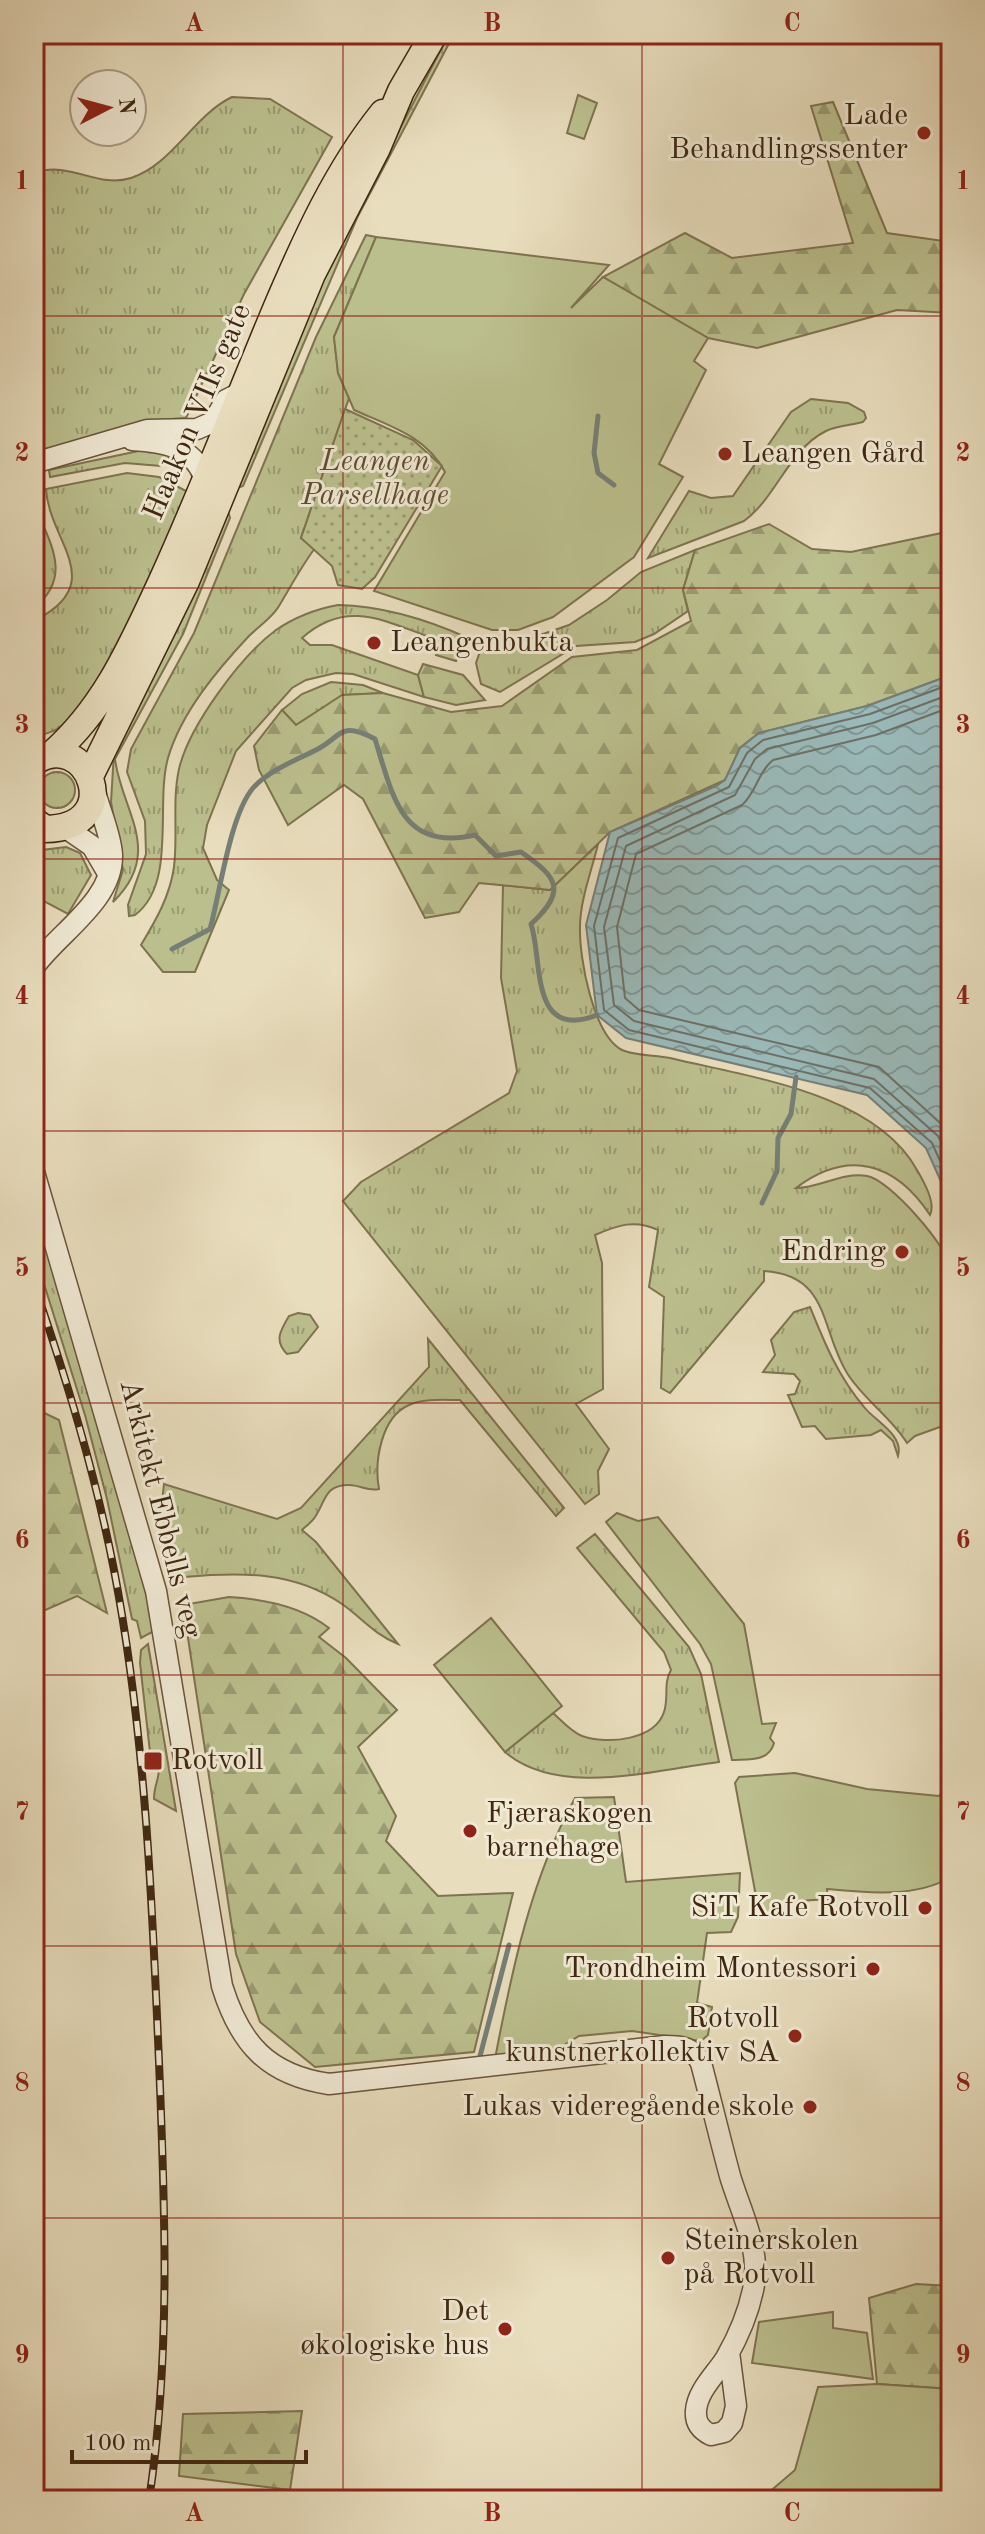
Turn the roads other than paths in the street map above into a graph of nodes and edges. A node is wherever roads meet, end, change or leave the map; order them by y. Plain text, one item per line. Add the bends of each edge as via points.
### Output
1 (434, 34) edge
2 (401, 91) junction
3 (241, 392) junction
4 (124, 440) junction
5 (34, 463) edge
6 (204, 477) junction
7 (42, 758) edge
8 (92, 782) junction
9 (45, 828) edge
10 (109, 875) junction
11 (34, 967) edge
12 (34, 1172) edge
13 (729, 2352) dead end

1 - 2 main road, Haakon VIIs gate
2 - 3 main road, Haakon VIIs gate via 360,141 295,263
2 - 8 main road, Haakon VIIs gate via 312,274 186,581
3 - 4 street via 197,429 160,428
3 - 6 main road, Haakon VIIs gate
4 - 5 street
4 - 6 street via 159,443 188,453
6 - 7 main road, Haakon VIIs gate via 120,670 72,736
7 - 8 main road via 74,759
8 - 9 main road, Haakon VIIs gate via 84,817
8 - 10 street via 111,848
9 - 10 street via 92,846
10 - 11 street via 90,905
12 - 13 street, Arkitekt Ebbells veg via 156,1591 222,1986 237,2023 250,2045 282,2071 329,2084 665,2046 693,2052 701,2063 754,2259 747,2314

